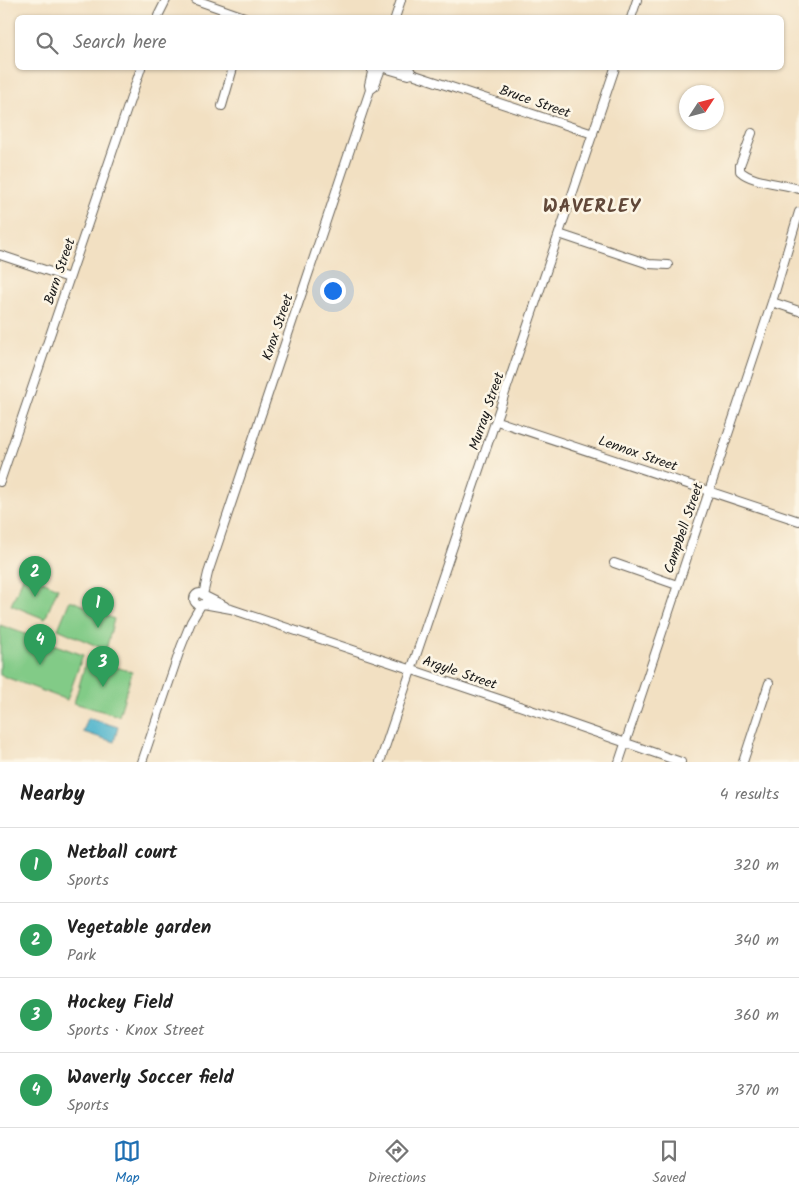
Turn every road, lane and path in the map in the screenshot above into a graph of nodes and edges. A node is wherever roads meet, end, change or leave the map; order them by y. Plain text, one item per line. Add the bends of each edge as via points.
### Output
1 (161, 0) edge
2 (166, 0) edge
3 (196, 0) edge
4 (401, 0) edge
5 (636, 0) edge
6 (158, 15) edge
7 (159, 15) edge
8 (238, 15) edge
9 (396, 15) edge
10 (632, 15) edge
11 (140, 70) edge
12 (232, 70) edge
13 (378, 70) edge
14 (387, 70) edge
15 (410, 70) edge
16 (614, 70) edge
17 (412, 74) junction
18 (222, 106) dead end
19 (752, 133) dead end
20 (593, 134) junction
21 (799, 189) edge
22 (799, 212) edge
23 (559, 234) junction
24 (0, 255) edge
25 (668, 265) dead end
26 (69, 278) junction
27 (772, 302) junction
28 (799, 311) edge
29 (497, 420) junction
30 (0, 482) edge
31 (709, 490) junction
32 (799, 521) edge
33 (614, 564) dead end
34 (677, 585) junction
35 (201, 599) junction
36 (412, 669) junction
37 (770, 683) dead end
38 (625, 744) junction
39 (142, 762) edge
40 (380, 762) edge
41 (619, 762) edge
42 (680, 762) edge
43 (743, 762) edge

1 - 6 street
2 - 7 street
3 - 8 street
4 - 9 street
5 - 10 street
11 - 26 street, Burn Street
12 - 18 street
13 - 35 street, Knox Street
14 - 17 street, Bruce Street
15 - 17 street, Bruce Street
16 - 20 street, Murray Street
17 - 20 street, Bruce Street
19 - 21 street via 740,171 756,179
20 - 23 street, Murray Street
22 - 27 street, Campbell Street
23 - 25 street via 649,264
23 - 29 street, Murray Street
24 - 26 street
26 - 30 street, Burn Street
27 - 28 street
27 - 31 street, Campbell Street
29 - 31 street, Lennox Street
29 - 36 street, Murray Street
31 - 32 street, Lennox Street
31 - 34 street, Campbell Street
33 - 34 street
34 - 38 street, Campbell Street
35 - 36 street, Argyle Street
35 - 39 street, Knox Street
36 - 38 street, Argyle Street
36 - 40 street, Murray Street
37 - 43 street
38 - 41 street, Campbell Street
38 - 42 street, Argyle Street

